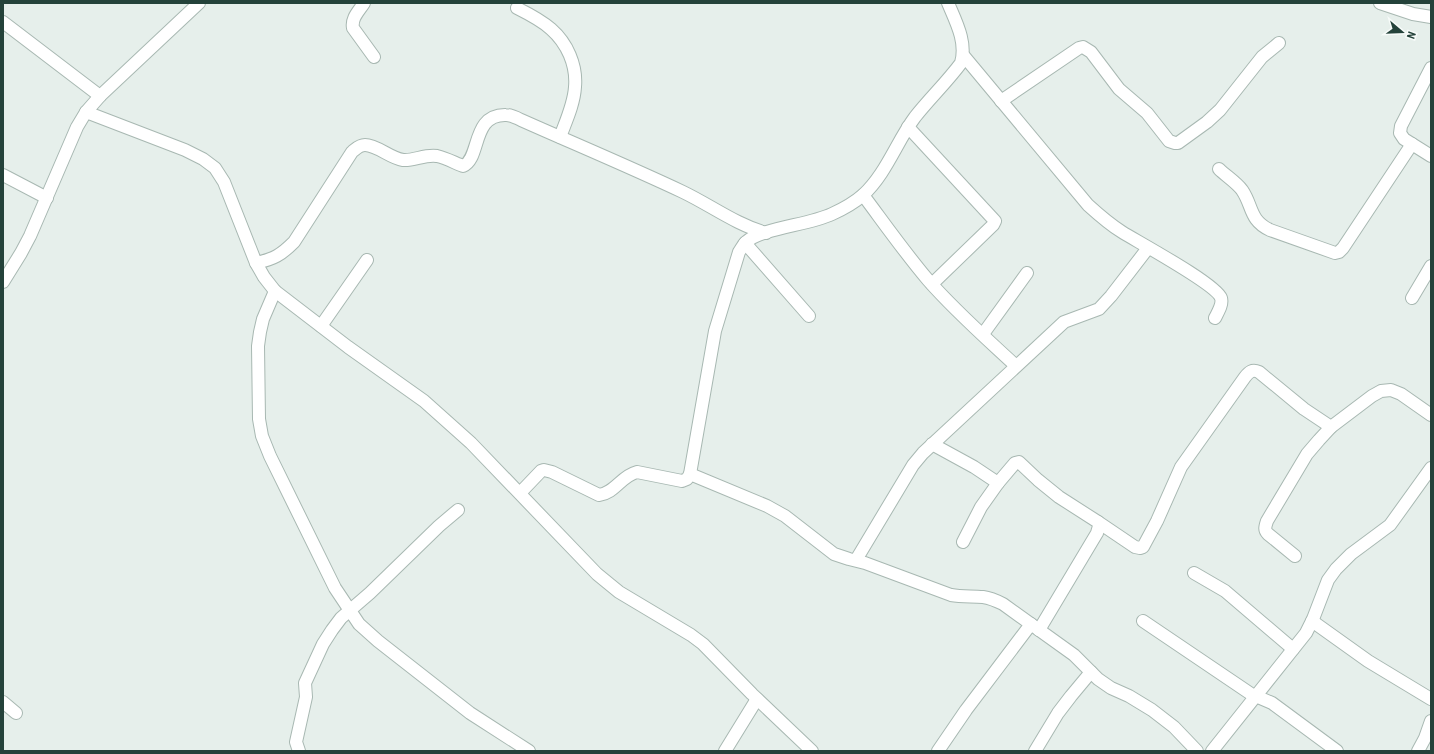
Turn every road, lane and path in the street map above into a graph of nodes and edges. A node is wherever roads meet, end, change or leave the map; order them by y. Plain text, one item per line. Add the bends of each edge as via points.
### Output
1 (199, 3) edge
2 (364, 3) edge
3 (948, 3) edge
4 (1380, 3) edge
5 (517, 8) dead end
6 (1431, 17) edge
7 (3, 22) edge
8 (1279, 44) dead end
9 (963, 55) junction
10 (374, 57) dead end
11 (1431, 68) edge
12 (100, 96) junction
13 (1001, 100) junction
14 (86, 112) junction
15 (908, 127) junction
16 (560, 137) junction
17 (1412, 144) junction
18 (1431, 156) edge
19 (1219, 169) dead end
20 (3, 175) edge
21 (863, 195) junction
22 (47, 198) junction
23 (766, 233) junction
24 (745, 243) junction
25 (1148, 248) junction
26 (367, 260) dead end
27 (256, 263) junction
28 (1431, 266) edge
29 (1027, 273) dead end
30 (3, 282) edge
31 (932, 284) junction
32 (275, 290) junction
33 (1412, 298) dead end
34 (809, 316) dead end
35 (1215, 318) dead end
36 (322, 326) junction
37 (982, 334) junction
38 (1016, 366) junction
39 (1431, 415) edge
40 (1331, 427) junction
41 (932, 444) junction
42 (1431, 468) edge
43 (690, 474) junction
44 (998, 483) junction
45 (520, 493) junction
46 (458, 510) dead end
47 (1098, 522) junction
48 (963, 542) dead end
49 (1295, 556) dead end
50 (856, 560) junction
51 (1194, 573) dead end
52 (349, 611) junction
53 (1143, 621) dead end
54 (1312, 621) junction
55 (1035, 627) junction
56 (1293, 649) junction
57 (1091, 672) junction
58 (1256, 696) junction
59 (757, 699) junction
60 (1431, 699) edge
61 (3, 702) edge
62 (16, 713) dead end
63 (1431, 722) edge
64 (299, 751) edge
65 (529, 751) edge
66 (725, 751) edge
67 (812, 751) edge
68 (938, 751) edge
69 (1035, 751) edge
70 (1197, 751) edge
71 (1212, 751) edge
72 (1337, 751) edge
73 (1418, 751) edge

1 - 12 street
2 - 10 street via 352,23
3 - 9 street via 961,36
4 - 6 street
5 - 16 street via 551,29 570,54 575,70 576,87
7 - 12 street
8 - 13 street via 1256,63 1220,110 1175,144 1169,141 1147,113 1119,89 1091,52 1083,47
9 - 13 street
9 - 15 street via 955,71
11 - 17 street via 1400,130 1401,136
12 - 14 street
13 - 25 street via 1088,205 1103,219
14 - 22 street via 77,127
14 - 27 street via 185,150 215,168 224,182
15 - 21 street
15 - 31 street via 995,221
16 - 23 street via 700,200 749,228
16 - 27 street via 507,115 496,116 486,122 479,133 468,165 463,166 437,156 404,160 368,146 357,147 294,242 272,260
17 - 18 street
17 - 19 street via 1342,248 1335,253 1260,224 1252,215 1242,191
20 - 22 street
21 - 23 street via 815,221
21 - 31 street
22 - 30 street via 21,253
23 - 24 street via 752,237
24 - 34 street
24 - 43 street via 735,262 715,331
25 - 35 street via 1217,292 1221,298 1221,305
25 - 38 street via 1099,309 1064,322
26 - 36 street
27 - 32 street
28 - 33 street
29 - 37 street
31 - 37 street
32 - 36 street
32 - 52 street via 263,319 258,346 259,420 262,436 335,588
36 - 45 street via 424,401 471,443
37 - 38 street
38 - 41 street
39 - 40 street via 1401,394 1391,390 1381,391
40 - 47 street via 1304,409 1259,372 1252,370 1181,467 1143,547 1135,547
40 - 49 street via 1307,454 1265,527 1268,534
41 - 44 street
41 - 50 street via 913,466
42 - 54 street via 1390,525 1351,554 1336,569 1328,580
43 - 45 street via 682,481 637,472 630,474 605,494 599,495 544,470
43 - 50 street via 767,506 786,516 834,554
44 - 47 street via 1015,463 1019,462 1059,497
44 - 48 street via 981,506
45 - 59 street via 601,578 703,644
46 - 52 street
47 - 55 street via 1097,533
50 - 55 street via 951,595 992,599 1004,604
51 - 56 street via 1225,591
52 - 64 street via 323,644 306,679 306,697 296,742
52 - 65 street via 378,641 470,713
53 - 58 street
54 - 56 street
54 - 60 street via 1368,661
55 - 57 street via 1074,655
55 - 68 street via 966,710
56 - 58 street
57 - 69 street via 1066,702
57 - 70 street via 1111,688 1152,710 1174,727
58 - 71 street
58 - 72 street via 1272,703
59 - 66 street
59 - 67 street
61 - 62 street
63 - 73 street

